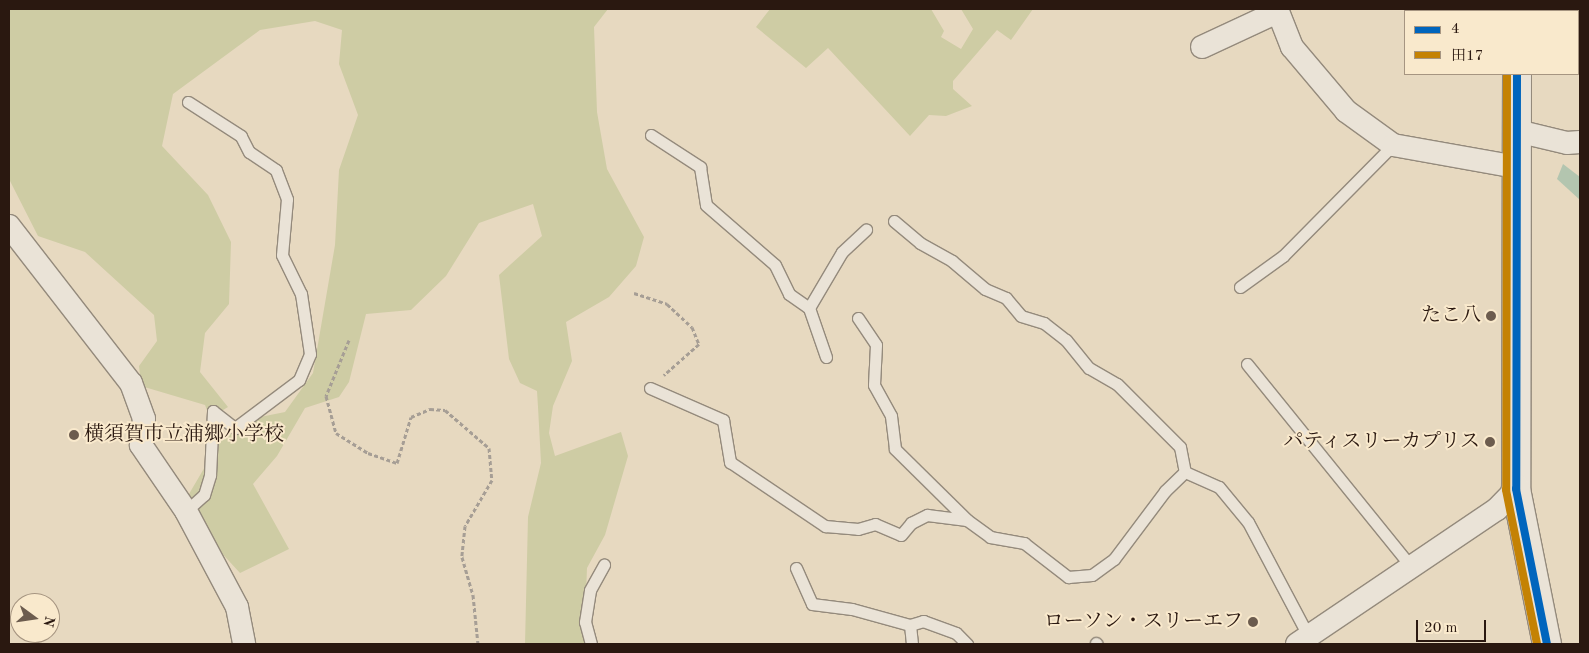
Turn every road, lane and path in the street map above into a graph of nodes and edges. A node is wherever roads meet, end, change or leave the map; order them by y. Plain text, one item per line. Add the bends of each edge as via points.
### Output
1 (1277, 11) edge
2 (1202, 47) dead end
3 (1517, 75) edge
4 (188, 102) dead end
5 (1518, 131) junction
6 (651, 135) dead end
7 (1580, 142) edge
8 (1393, 145) junction
9 (1517, 166) junction
10 (894, 221) dead end
11 (9, 226) edge
12 (866, 230) dead end
13 (1240, 287) dead end
14 (634, 293) dead end
15 (809, 308) junction
16 (858, 318) dead end
17 (349, 340) dead end
18 (826, 357) dead end
19 (1247, 364) dead end
20 (650, 388) joint
21 (1185, 472) junction
22 (1516, 489) junction
23 (186, 511) junction
24 (968, 520) junction
25 (604, 565) dead end
26 (796, 568) dead end
27 (1412, 568) junction
28 (910, 625) junction
29 (1303, 641) edge
30 (244, 644) edge
31 (478, 644) edge
32 (591, 644) edge
33 (912, 644) edge
34 (967, 644) edge
35 (1547, 644) edge

1 - 2 street
1 - 8 street via 1292,47 1346,111
3 - 5 street
4 - 23 lane via 241,136 249,152 276,170 287,200 282,255 300,294 310,354 299,380 235,428 212,411 210,475 204,496
5 - 7 street via 1567,143
5 - 9 street
6 - 15 lane via 700,167 706,205 775,265 789,294
8 - 9 street
8 - 13 lane via 1283,256
9 - 22 street
10 - 21 lane via 920,243 952,261 985,289 1006,298 1022,316 1044,323 1066,340 1089,368 1116,384 1180,447
11 - 23 street via 131,383 144,420 141,446
12 - 15 lane via 842,252
14 - 20 path via 667,304 692,327 699,344
15 - 18 lane
16 - 24 lane via 876,346 874,385 891,416 895,449
17 - 31 path via 326,396 336,433 368,453 397,464 411,417 430,409 445,410 489,448 492,480 465,526 462,557 474,594
19 - 27 lane
20 - 24 lane via 723,420 730,462 825,526 858,529 875,524 901,535 911,523 927,515
21 - 24 lane via 1165,492 1114,559 1092,575 1068,577 1024,543 990,537
21 - 29 lane via 1219,487 1248,522
22 - 27 street via 1497,509
22 - 35 street
23 - 30 street via 237,607
25 - 32 lane via 590,590 585,622
26 - 28 lane via 812,604 852,609
27 - 29 street
28 - 33 lane
28 - 34 lane via 923,621 956,633

